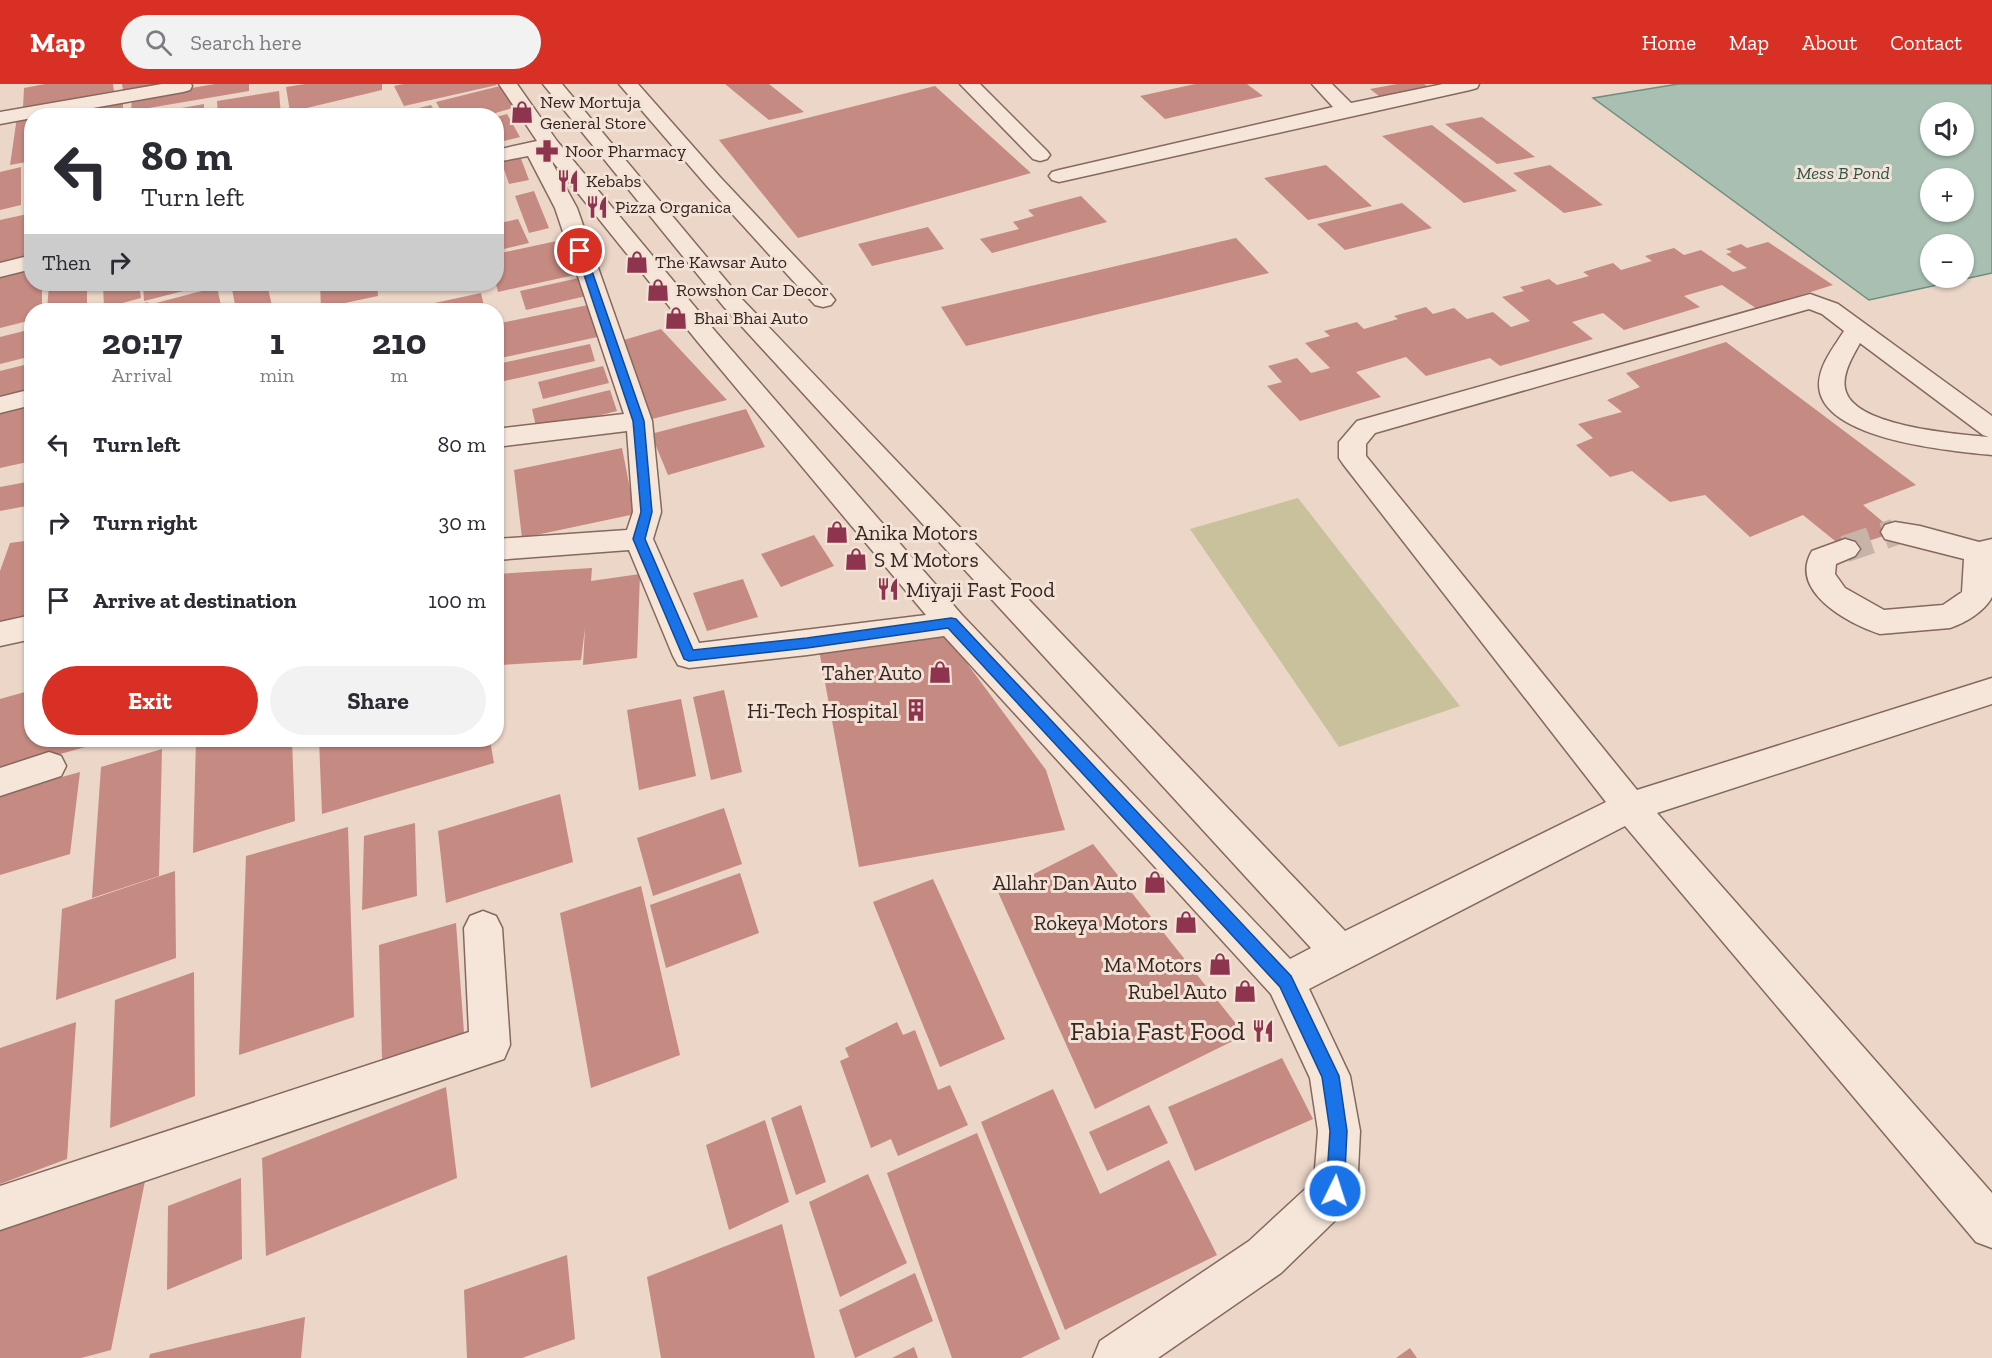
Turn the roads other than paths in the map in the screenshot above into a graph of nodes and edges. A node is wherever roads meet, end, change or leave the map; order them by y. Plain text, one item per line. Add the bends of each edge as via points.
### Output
1 (508, 84) edge
2 (552, 84) edge
3 (628, 84) edge
4 (969, 84) edge
5 (1321, 84) edge
6 (1470, 84) edge
7 (183, 86) dead end
8 (57, 108) edge
9 (1347, 110) junction
10 (24, 114) edge
11 (0, 118) edge
12 (542, 147) junction
13 (504, 154) edge
14 (1040, 155) dead end
15 (1059, 176) dead end
16 (24, 264) edge
17 (0, 270) edge
18 (823, 300) dead end
19 (1857, 329) junction
20 (24, 399) edge
21 (0, 405) edge
22 (639, 421) junction
23 (1992, 429) edge
24 (504, 437) edge
25 (1992, 446) edge
26 (1895, 532) tunnel mouth
27 (639, 539) junction
28 (504, 549) edge
29 (1845, 549) tunnel mouth
30 (1985, 551) edge
31 (951, 622) junction
32 (24, 629) edge
33 (0, 634) edge
34 (1992, 691) edge
35 (50, 766) dead end
36 (0, 782) edge
37 (1630, 807) junction
38 (483, 928) dead end
39 (1341, 954) junction
40 (1285, 981) junction
41 (0, 1208) edge
42 (1992, 1226) edge
43 (1117, 1358) edge

1 - 12 street
2 - 39 street via 732,302
3 - 18 street
4 - 14 street
5 - 9 street
6 - 9 street
7 - 8 street
9 - 15 street
10 - 11 street
12 - 13 street
12 - 22 street via 567,208
12 - 31 street
16 - 17 street
19 - 23 street
19 - 25 street via 1836,363 1832,390 1848,413 1909,435
19 - 37 street via 1830,309 1810,301 1366,427 1352,442 1353,458
20 - 21 street
22 - 24 street
22 - 27 street via 646,512
26 - 30 street
27 - 28 street
27 - 31 street via 689,656
29 - 30 street via 1822,558 1820,575 1834,596 1880,622 1950,616 1977,597
31 - 40 street
32 - 33 street
34 - 37 street
35 - 36 street
37 - 39 street
37 - 42 street
38 - 41 street via 490,1045
39 - 40 street
40 - 43 street via 1330,1076 1339,1131 1335,1191 1265,1257

